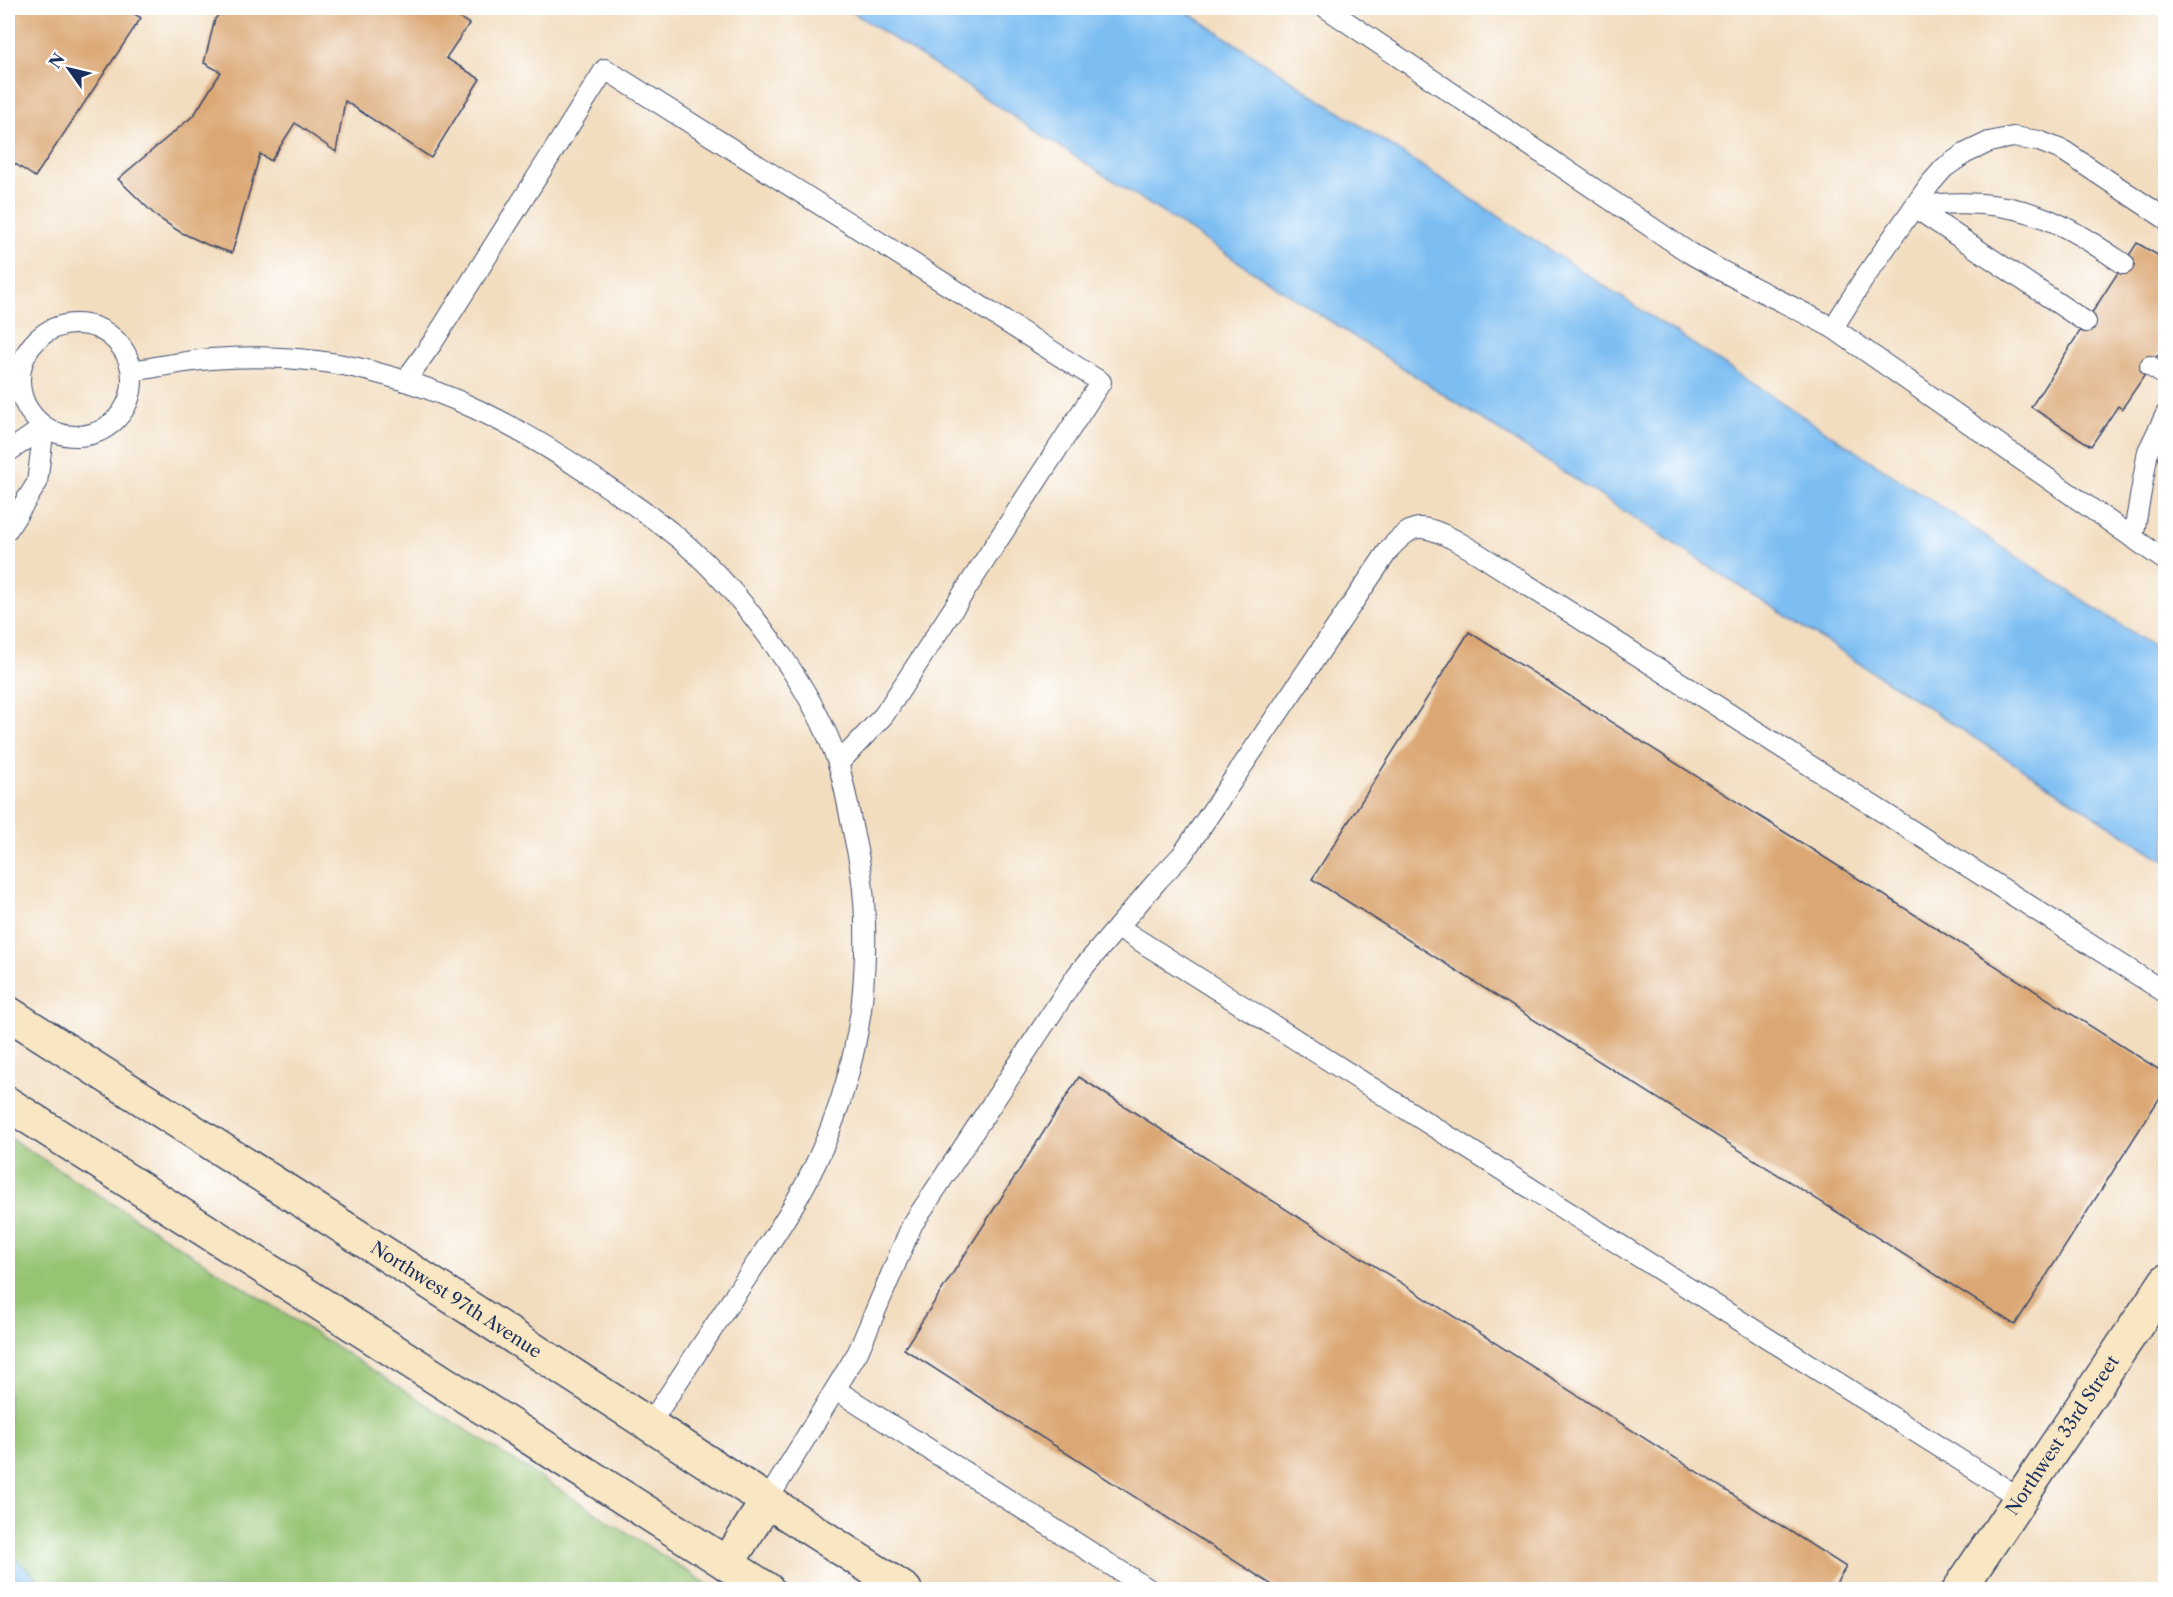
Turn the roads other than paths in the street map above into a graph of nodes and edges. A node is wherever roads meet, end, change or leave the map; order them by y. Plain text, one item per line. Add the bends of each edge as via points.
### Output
1 (1326, 8) edge
2 (1914, 207) junction
3 (2166, 219) edge
4 (2124, 264) dead end
5 (2086, 322) dead end
6 (1833, 328) junction
7 (132, 371) junction
8 (405, 381) junction
9 (2166, 414) edge
10 (44, 427) junction
11 (8, 452) edge
12 (8, 529) edge
13 (2133, 538) junction
14 (2166, 561) edge
15 (838, 764) junction
16 (1118, 927) junction
17 (2166, 993) edge
18 (8, 1013) edge
19 (8, 1104) edge
20 (2166, 1281) edge
21 (836, 1390) junction
22 (649, 1425) junction
23 (2020, 1498) junction
24 (767, 1501) junction
25 (727, 1564) junction
26 (768, 1590) edge
27 (905, 1590) edge
28 (1150, 1590) edge
29 (1959, 1590) edge

1 - 6 lane via 1688,252
2 - 3 lane via 1944,168 1989,142 2013,137 2039,141 2064,151
2 - 4 lane via 1937,203 1993,204 2047,219
2 - 5 lane
2 - 6 lane
6 - 13 lane
7 - 8 lane via 210,359 273,358 332,363
7 - 10 lane via 132,390 126,408 114,423 98,433 80,437 61,435
7 - 10 lane via 127,354 100,328 63,325 46,332 32,344 23,361 20,380 22,398 31,415
8 - 15 lane via 487,413 554,451 686,545 737,597 772,642 822,725
8 - 15 lane via 605,69 1101,382 884,715
9 - 13 lane via 2148,451
10 - 11 lane
10 - 12 lane via 37,483
13 - 14 lane
15 - 22 lane via 861,874 864,918 862,1002 851,1062 826,1139 806,1183
16 - 17 lane via 1182,855 1389,548 1419,528 1461,544 1507,572
16 - 21 lane via 1077,975 912,1225 858,1352
16 - 23 lane
18 - 22 street, Northwest 97th Avenue
19 - 25 street
20 - 23 street, Northwest 33rd Street
21 - 24 lane
21 - 28 lane
22 - 24 street, Northwest 97th Avenue
23 - 29 street, Northwest 33rd Street
24 - 25 street
24 - 27 street, Northwest 97th Avenue
25 - 26 street

